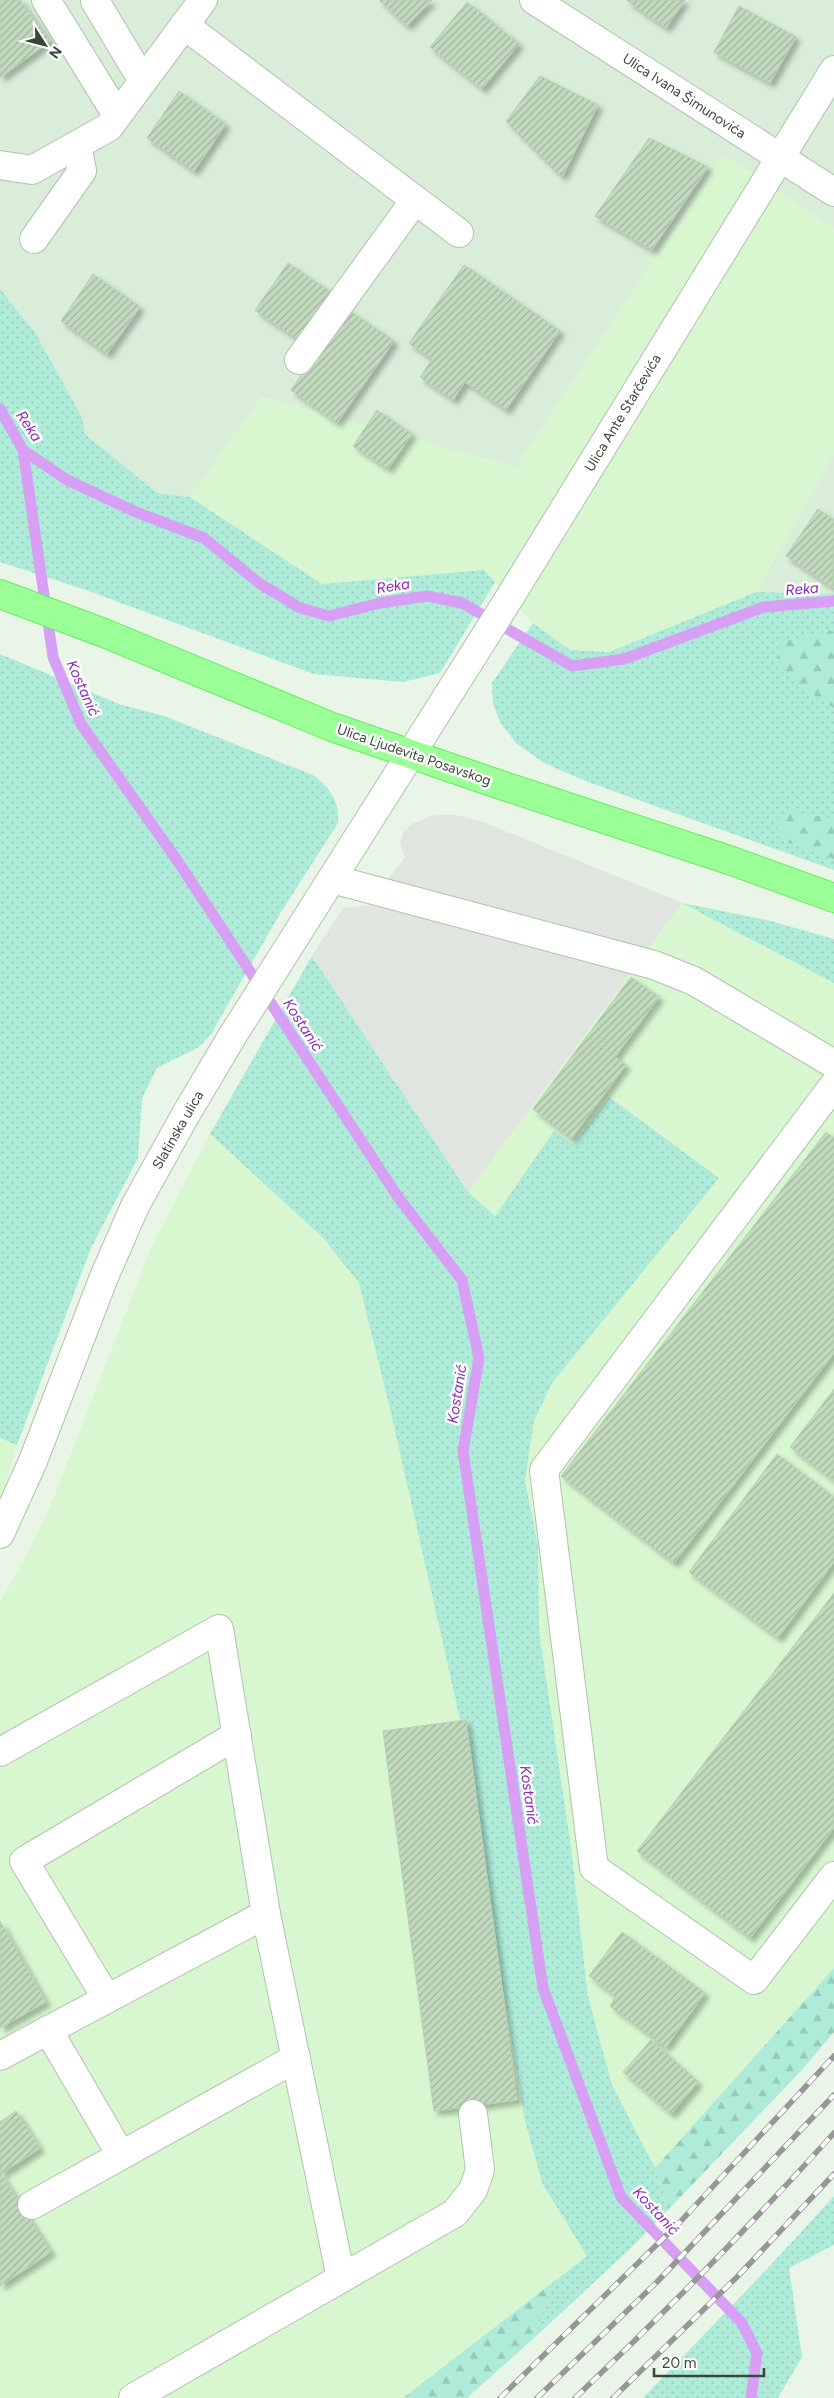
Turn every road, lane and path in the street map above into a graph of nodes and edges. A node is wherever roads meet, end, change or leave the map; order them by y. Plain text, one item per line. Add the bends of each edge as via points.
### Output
1 (46, 0) edge
2 (203, 0) edge
3 (534, 0) edge
4 (95, 1) edge
5 (184, 25) junction
6 (834, 70) edge
7 (143, 81) junction
8 (117, 115) junction
9 (77, 145) junction
10 (779, 158) junction
11 (1, 164) edge
12 (834, 192) edge
13 (415, 200) junction
14 (459, 233) dead end
15 (34, 239) dead end
16 (299, 360) dead end
17 (0, 594) edge
18 (411, 754) junction
19 (332, 879) junction
20 (834, 898) edge
21 (834, 1064) edge
22 (834, 1085) edge
23 (0, 1534) edge
24 (237, 1735) junction
25 (0, 1752) edge
26 (834, 1876) edge
27 (266, 1914) junction
28 (107, 1999) junction
29 (48, 2030) junction
30 (0, 2056) edge
31 (296, 2058) junction
32 (473, 2114) dead end
33 (121, 2155) junction
34 (32, 2204) dead end
35 (341, 2278) junction
36 (133, 2398) edge

1 - 8 street
2 - 5 street
3 - 10 street, Ulica Ivana Šimunovića
4 - 7 street
5 - 7 street
5 - 13 street
6 - 10 street, Ulica Ante Starčevića
7 - 8 street
8 - 9 street via 109,127
9 - 11 street via 32,170
9 - 15 street via 82,172
10 - 12 street, Ulica Ivana Šimunovića
10 - 18 street, Ulica Ante Starčevića
13 - 14 street
13 - 16 street
17 - 18 main road, Ulica Ljudevita Posavskog via 332,727
18 - 19 street, Slatinska ulica
18 - 20 main road, Ulica Ljudevita Posavskog
19 - 21 street via 654,965 694,981
19 - 23 street, Slatinska ulica via 233,1035 135,1206 33,1461
22 - 26 street via 544,1470 594,1868 754,1980
24 - 25 street via 219,1629
24 - 27 street
24 - 28 street via 24,1861
27 - 28 street
27 - 31 street
28 - 29 street
29 - 30 street
29 - 33 street
31 - 33 street
31 - 35 street
32 - 35 street via 480,2170 473,2190 455,2213
33 - 34 street
35 - 36 street

